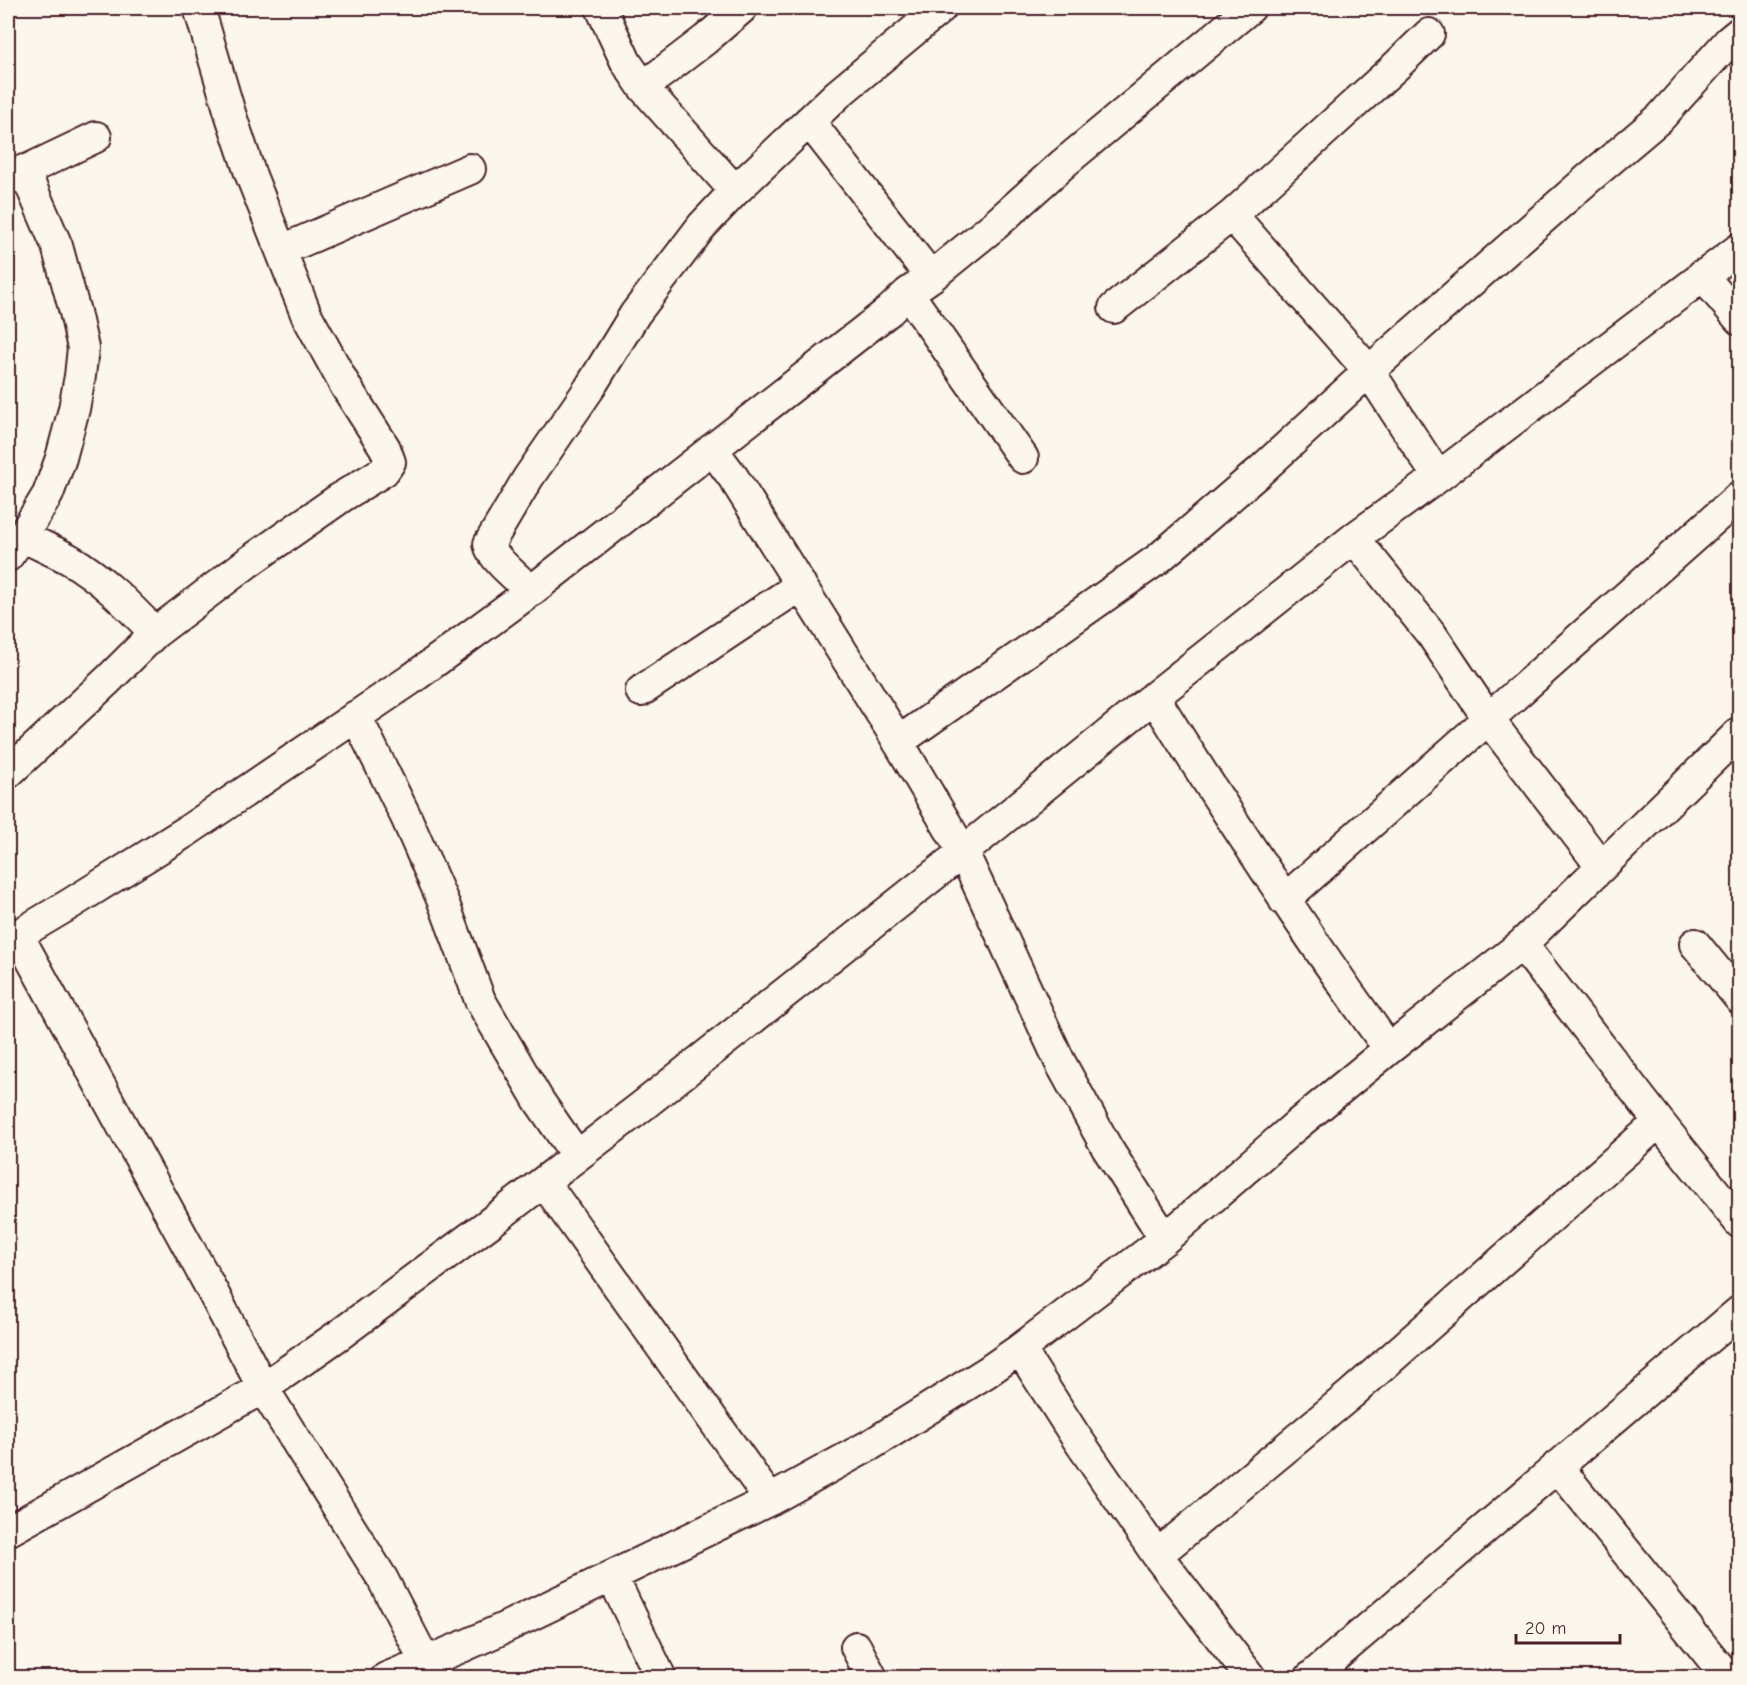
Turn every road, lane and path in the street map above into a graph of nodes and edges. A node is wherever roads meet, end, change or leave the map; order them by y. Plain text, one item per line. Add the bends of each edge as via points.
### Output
1 (199, 8) edge
2 (601, 8) edge
3 (742, 8) edge
4 (941, 8) edge
5 (1250, 8) edge
6 (1740, 32) edge
7 (1429, 34) dead end
8 (643, 87) junction
9 (809, 121) junction
10 (96, 137) dead end
11 (470, 169) dead end
12 (16, 174) edge
13 (735, 191) junction
14 (1232, 215) junction
15 (1740, 248) edge
16 (282, 250) junction
17 (1702, 275) junction
18 (920, 285) junction
19 (1114, 308) dead end
20 (1740, 320) edge
21 (1369, 371) junction
22 (712, 449) junction
23 (1023, 458) dead end
24 (1438, 477) junction
25 (1740, 496) edge
26 (1354, 538) junction
27 (15, 546) edge
28 (801, 585) junction
29 (531, 591) junction
30 (155, 633) junction
31 (641, 691) dead end
32 (1154, 697) junction
33 (356, 717) junction
34 (1489, 720) junction
35 (1740, 732) edge
36 (898, 742) junction
37 (8, 773) edge
38 (963, 852) junction
39 (1601, 866) junction
40 (1284, 900) junction
41 (13, 937) edge
42 (1522, 944) junction
43 (1695, 944) dead end
44 (1740, 999) edge
45 (1389, 1049) junction
46 (1659, 1122) junction
47 (577, 1156) junction
48 (544, 1182) junction
49 (1740, 1223) edge
50 (1165, 1239) junction
51 (1740, 1311) edge
52 (1020, 1349) junction
53 (263, 1388) junction
54 (1557, 1466) junction
55 (770, 1500) junction
56 (8, 1531) edge
57 (1157, 1555) junction
58 (612, 1576) junction
59 (856, 1647) dead end
60 (425, 1661) junction
61 (386, 1677) edge
62 (661, 1677) edge
63 (872, 1677) edge
64 (1251, 1677) edge
65 (1310, 1677) edge
66 (1728, 1677) edge

1 - 16 street via 250,173
2 - 8 street via 626,62
3 - 8 street
4 - 9 street
5 - 18 street
6 - 21 street via 1660,118
7 - 14 street
8 - 13 street
9 - 13 street
9 - 18 street
10 - 12 street
11 - 16 street
12 - 27 street via 57,246 83,348 74,409 61,458 48,494
13 - 29 street via 702,226 635,314 490,542 489,548
14 - 19 street
14 - 21 street
15 - 17 street
16 - 30 street via 306,314 390,462 384,471 247,563
17 - 20 street
17 - 24 street
18 - 22 street
18 - 23 street
21 - 24 street
21 - 36 street via 1158,559
22 - 28 street via 734,477
22 - 29 street
24 - 26 street
25 - 34 street
26 - 32 street
26 - 34 street via 1432,635
27 - 30 street via 69,559 98,579
28 - 31 street
28 - 36 street
29 - 33 street
30 - 37 street
32 - 38 street
32 - 40 street
33 - 41 street via 159,850
33 - 47 street via 444,904 480,1000 539,1101
34 - 39 street
34 - 40 street
35 - 39 street
36 - 38 street
38 - 47 street
38 - 50 street via 1060,1062 1107,1148
39 - 42 street
40 - 45 street
41 - 53 street via 203,1272
42 - 45 street
42 - 46 street
43 - 44 street
45 - 50 street
46 - 49 street
46 - 57 street via 1351,1394
47 - 48 street
48 - 53 street
48 - 55 street
50 - 52 street
51 - 54 street
52 - 55 street via 873,1444
52 - 57 street
53 - 56 street
53 - 60 street via 382,1578
54 - 65 street
54 - 66 street
55 - 58 street
57 - 64 street
58 - 60 street
58 - 62 street
59 - 63 street
60 - 61 street

